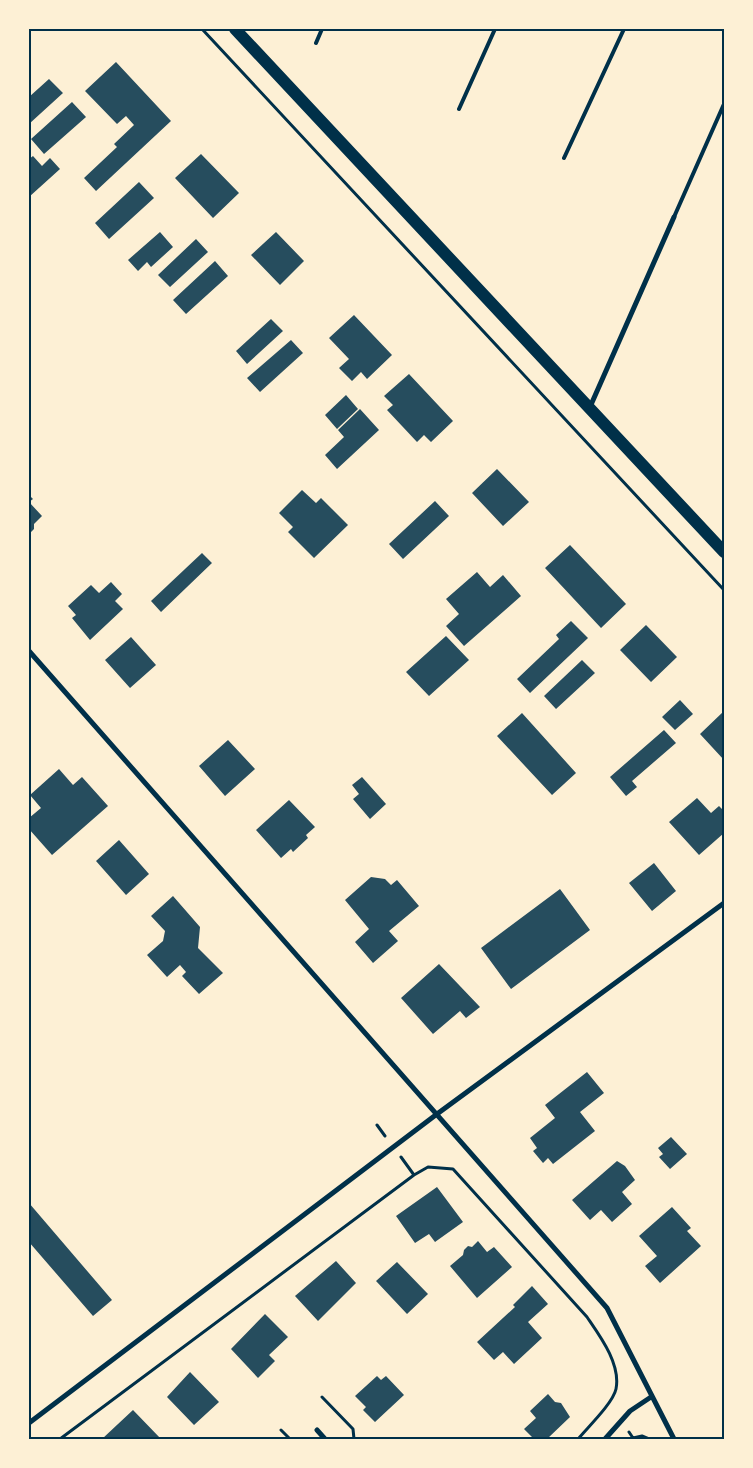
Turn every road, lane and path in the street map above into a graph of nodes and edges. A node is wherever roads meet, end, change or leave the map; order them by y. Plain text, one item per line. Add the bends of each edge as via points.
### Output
1 (202, 29) edge
2 (235, 29) edge
3 (322, 29) edge
4 (495, 29) edge
5 (624, 29) edge
6 (316, 43) dead end
7 (724, 104) edge
8 (460, 109) dead end
9 (564, 158) dead end
10 (674, 217) joint
11 (590, 408) junction
12 (724, 552) edge
13 (724, 590) edge
14 (29, 651) edge
15 (724, 902) edge
16 (437, 1114) junction
17 (377, 1125) dead end
18 (393, 1147) junction
19 (414, 1175) junction
20 (322, 1397) dead end
21 (651, 1397) junction
22 (29, 1422) edge
23 (281, 1430) dead end
24 (317, 1430) dead end
25 (60, 1439) edge
26 (290, 1439) edge
27 (325, 1439) edge
28 (354, 1439) edge
29 (578, 1439) edge
30 (605, 1439) edge
31 (674, 1439) edge

1 - 13 path
2 - 11 main road
3 - 6 lane
4 - 8 lane
5 - 9 lane
7 - 10 lane
10 - 11 street
11 - 12 main road
14 - 16 street
15 - 16 street
16 - 18 street
16 - 21 street via 607,1308
17 - 18 path
18 - 19 path
18 - 22 street
19 - 25 path
19 - 29 path via 428,1167 453,1169 587,1317 601,1338 614,1369 616,1389
20 - 28 path via 353,1429
21 - 30 street via 630,1411
21 - 31 street
23 - 26 path
24 - 27 street

